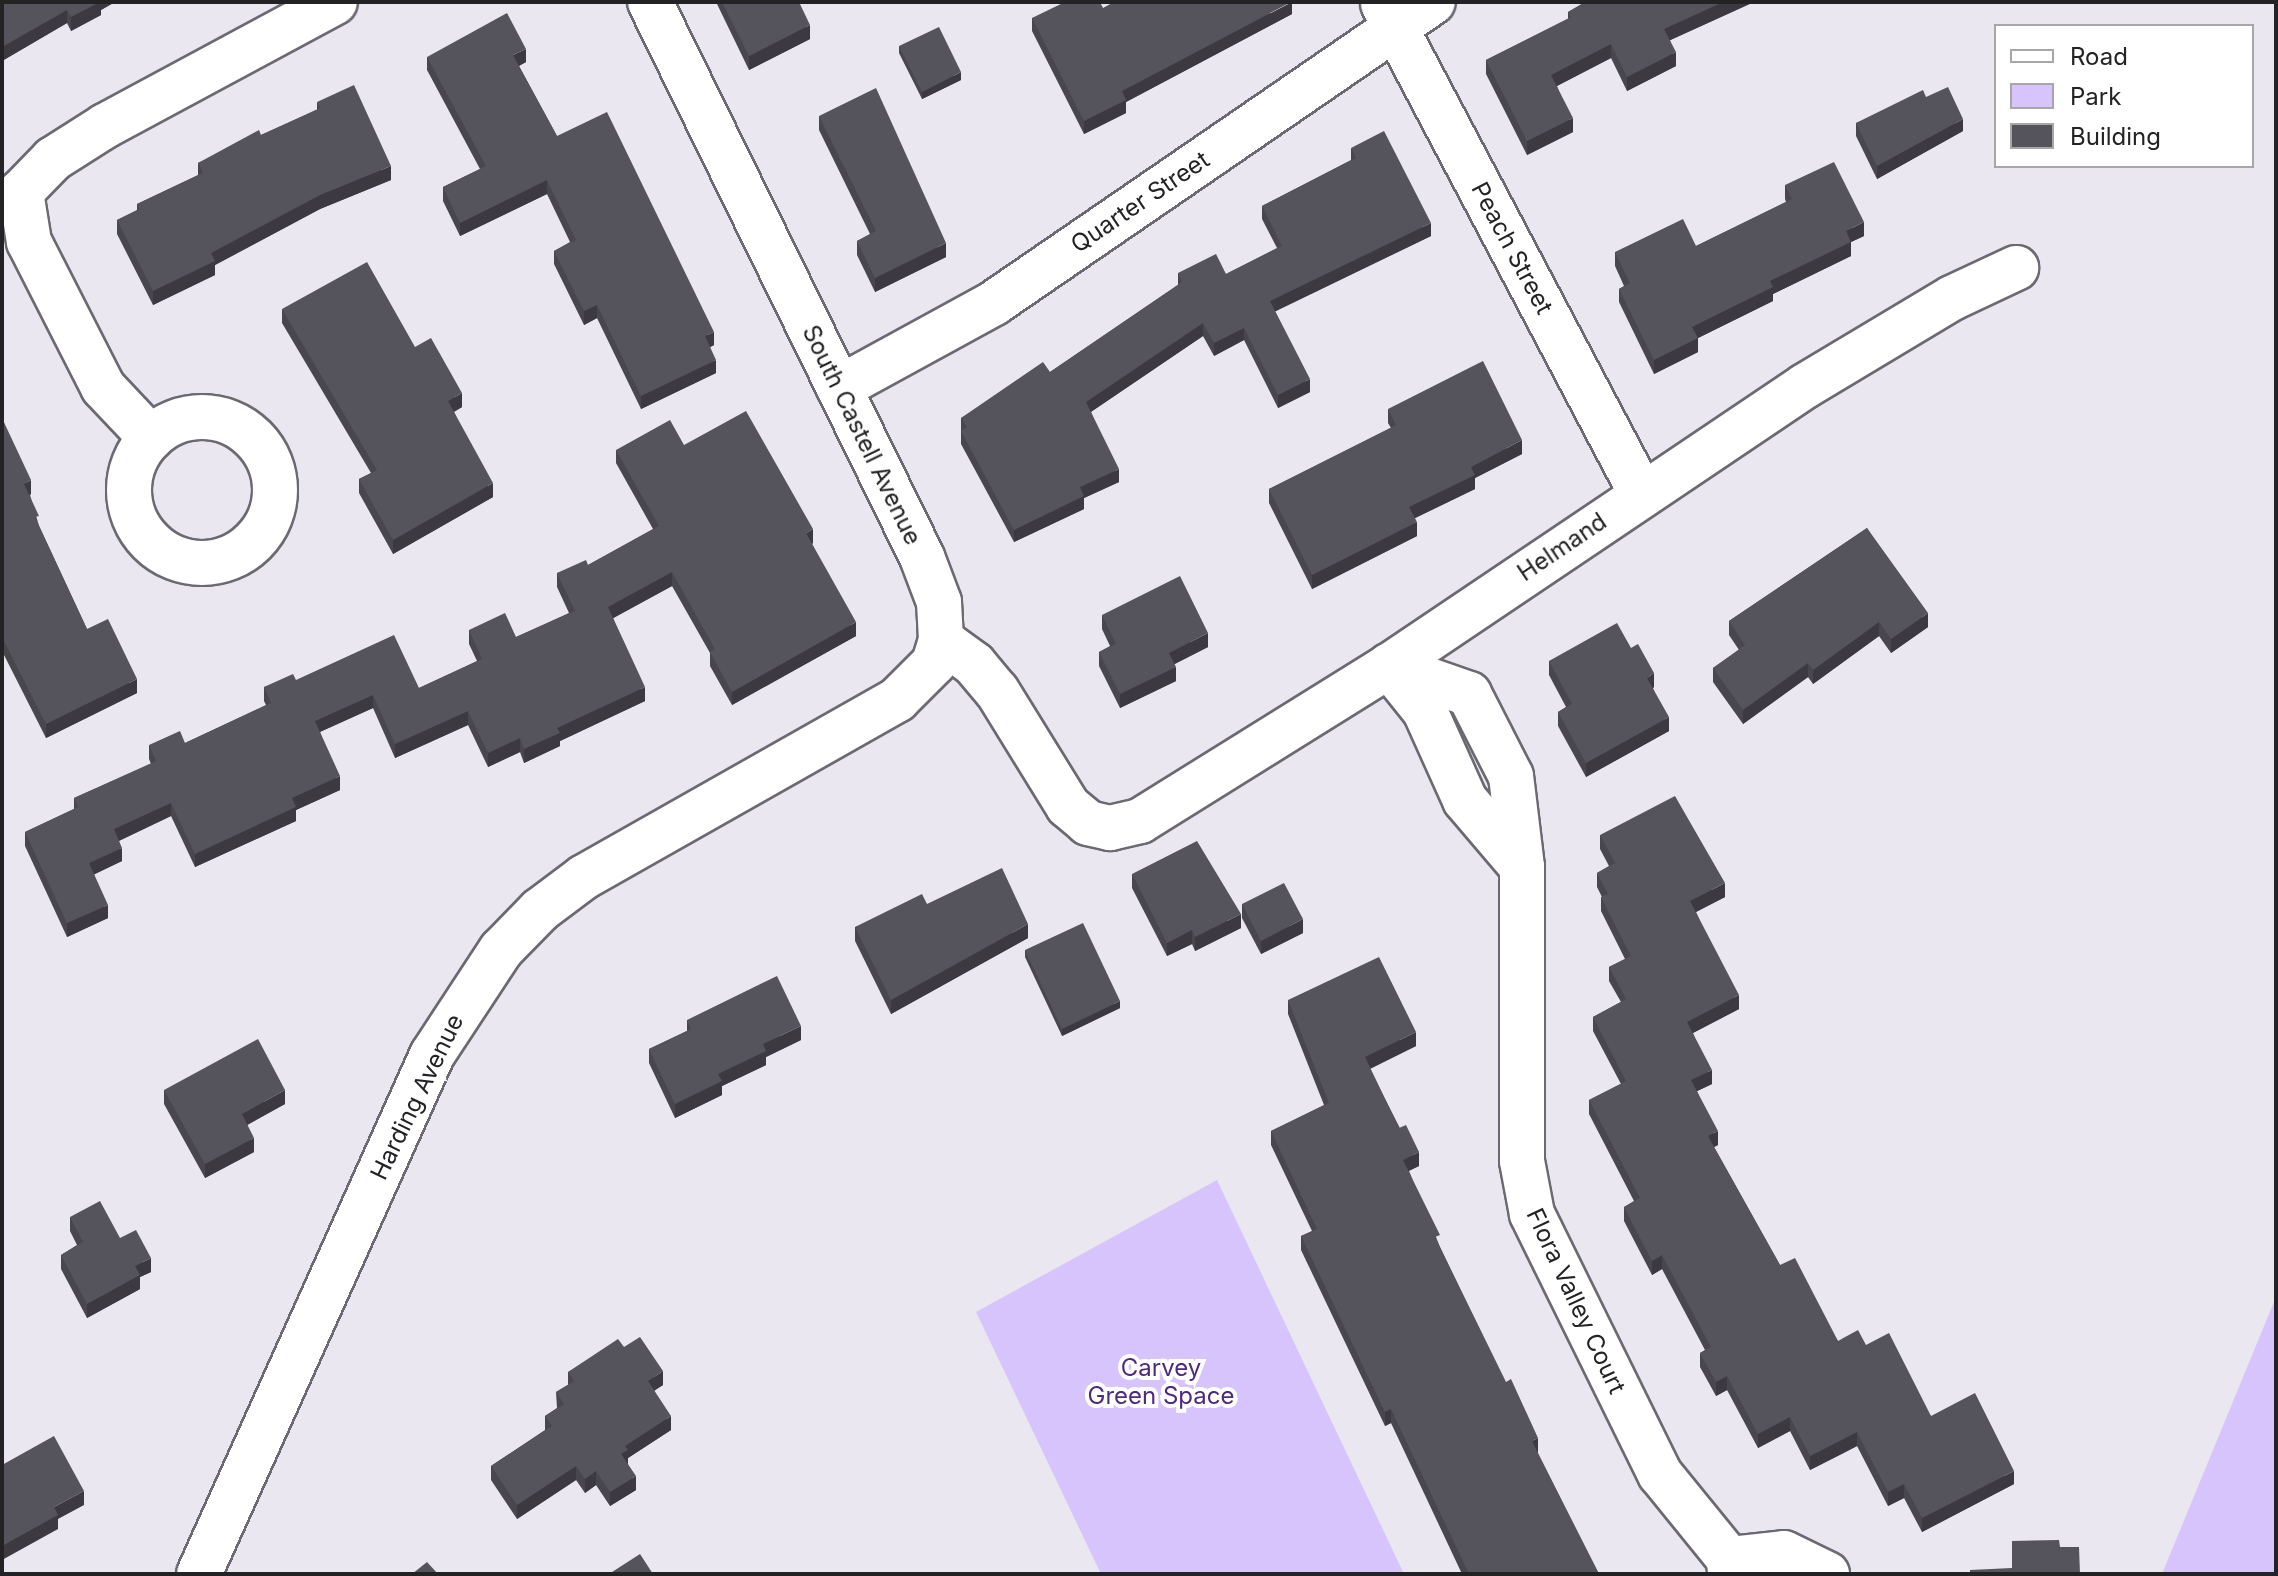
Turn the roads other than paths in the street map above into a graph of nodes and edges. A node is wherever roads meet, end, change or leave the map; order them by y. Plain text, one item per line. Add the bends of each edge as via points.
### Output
1 (335, 2) edge
2 (650, 2) edge
3 (1433, 2) edge
4 (1389, 15) edge
5 (2016, 268) dead end
6 (839, 388) junction
7 (151, 438) dead end
8 (1641, 493) junction
9 (941, 640) junction
10 (1389, 666) junction
11 (1729, 1566) edge
12 (199, 1574) edge
13 (1827, 1574) edge

1 - 7 street via 105,126 53,159 21,192 29,242 103,387
2 - 6 street, South Castell Avenue
3 - 4 street, Quarter Street
4 - 6 street, Quarter Street via 983,310
4 - 8 street, Peach Street
5 - 8 street, Helmand via 1938,306
6 - 9 street, South Castell Avenue via 922,557 939,602
8 - 10 street, Helmand
9 - 10 street, Helmand via 974,664 997,691 1068,806 1088,823 1110,828 1173,805
9 - 12 street, Harding Avenue via 934,663 897,700 584,877 540,910 501,950 432,1055
10 - 11 street, Flora Valley Court via 1425,711 1465,800 1522,867 1522,1161 1532,1214 1660,1474
11 - 13 street, Flora Valley Court via 1784,1553

